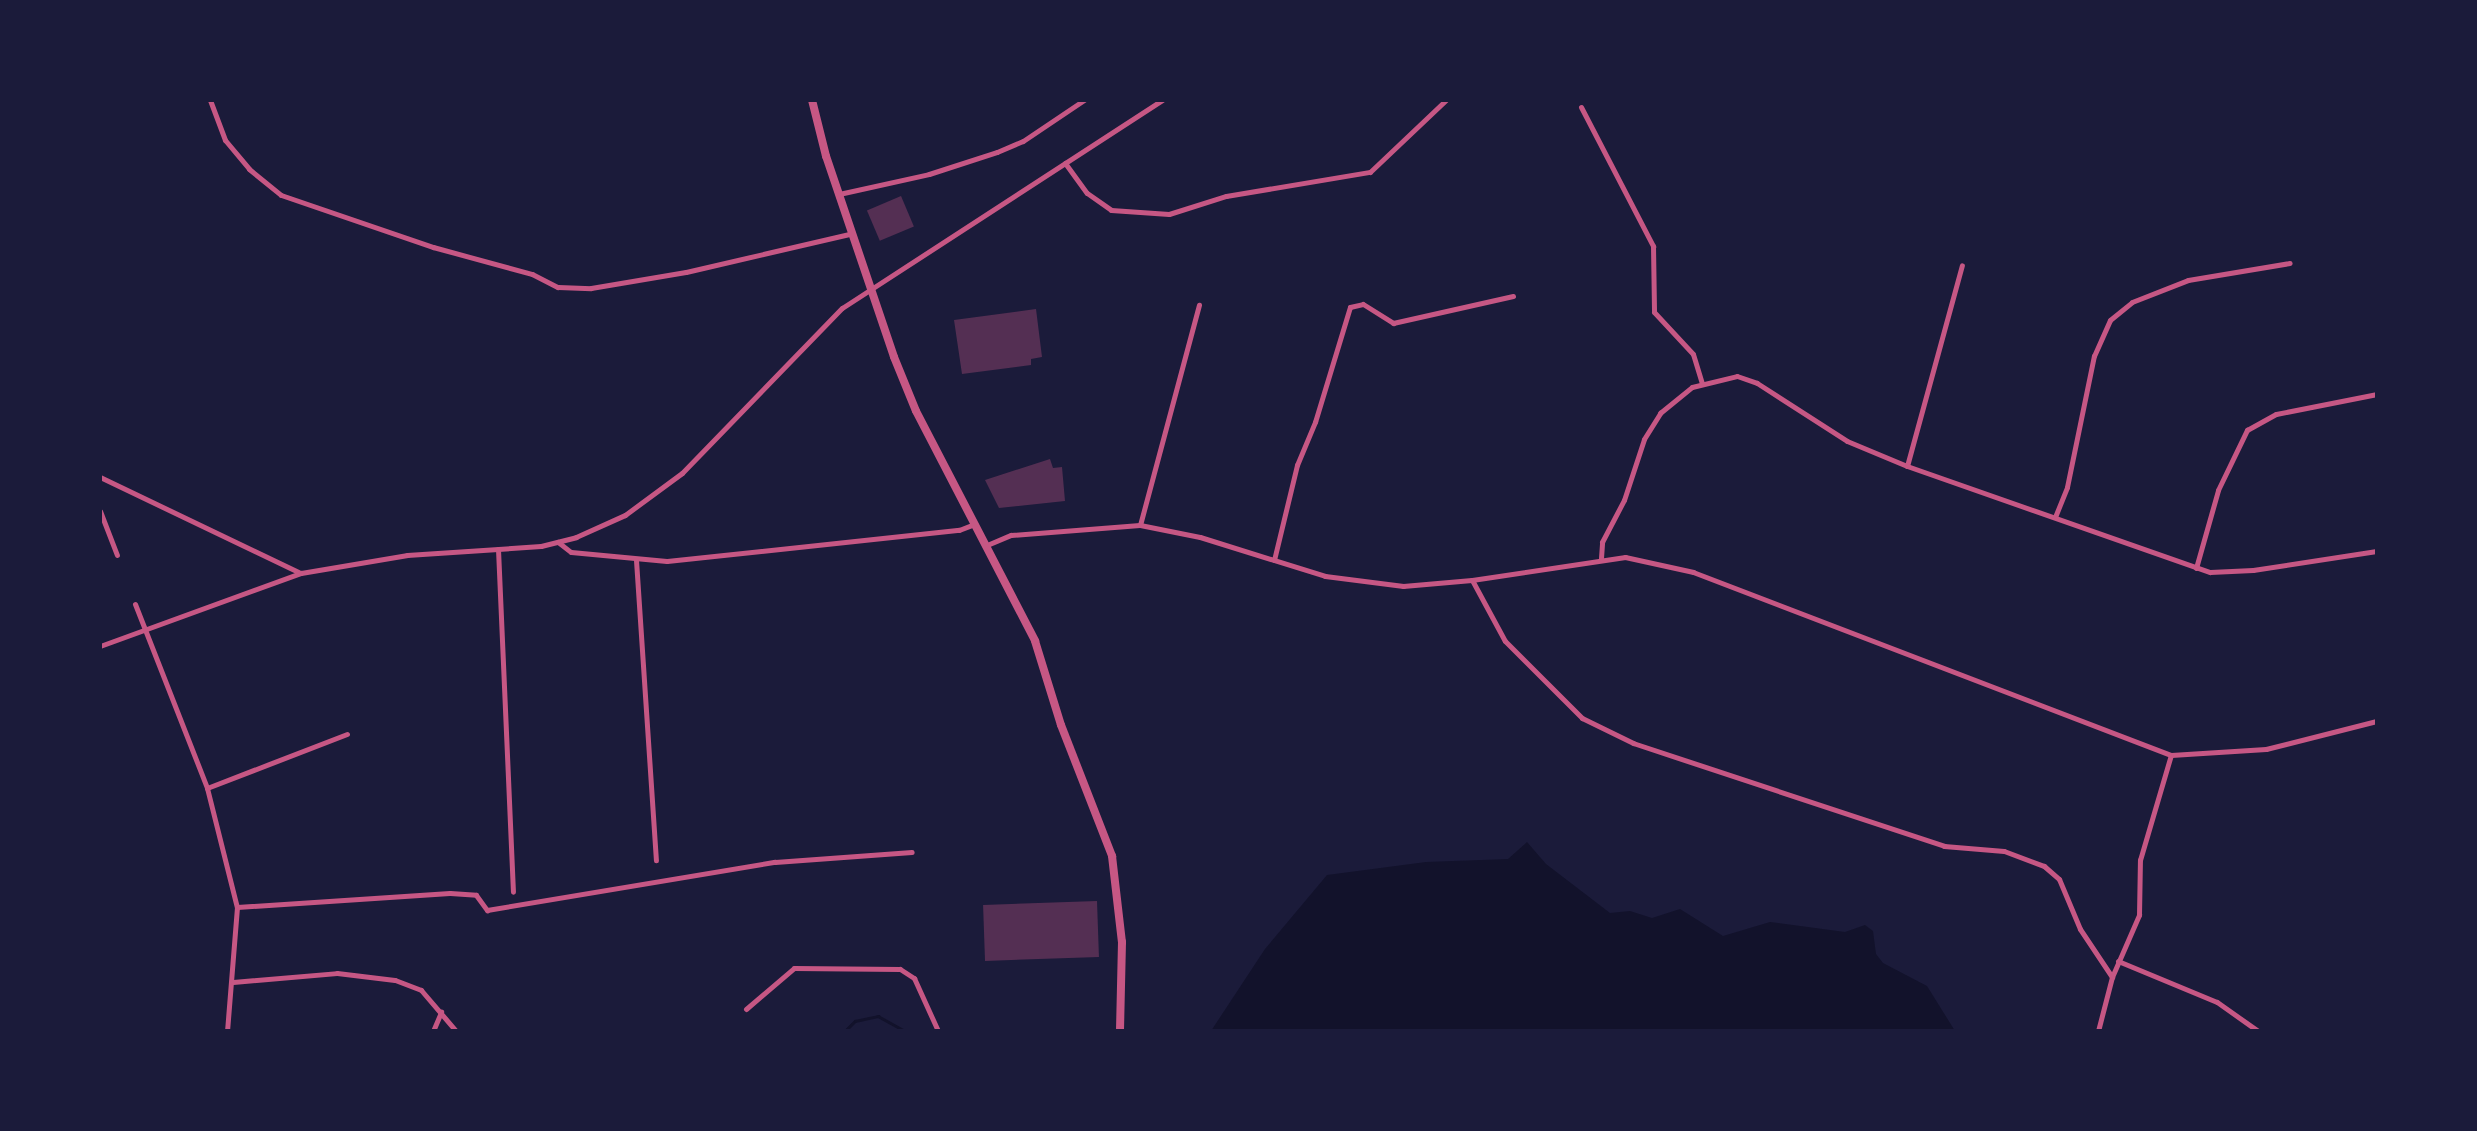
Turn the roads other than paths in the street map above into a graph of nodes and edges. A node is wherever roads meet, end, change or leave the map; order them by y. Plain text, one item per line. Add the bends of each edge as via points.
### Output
1 (210, 100) edge
2 (812, 100) edge
3 (1084, 100) edge
4 (1162, 100) edge
5 (1446, 100) edge
6 (1582, 107) dead end
7 (1065, 163) junction
8 (839, 194) junction
9 (852, 233) junction
10 (2290, 263) dead end
11 (1962, 265) dead end
12 (872, 290) junction
13 (1513, 296) dead end
14 (1198, 306) dead end
15 (1702, 384) junction
16 (2377, 394) edge
17 (1907, 466) junction
18 (100, 477) edge
19 (100, 511) edge
20 (2055, 517) junction
21 (975, 524) junction
22 (1140, 525) junction
23 (558, 542) junction
24 (987, 545) junction
25 (498, 549) junction
26 (2377, 550) edge
27 (116, 556) dead end
28 (1600, 558) junction
29 (636, 560) junction
30 (1274, 560) junction
31 (2196, 568) junction
32 (300, 573) junction
33 (1472, 580) junction
34 (136, 604) dead end
35 (146, 630) junction
36 (100, 646) edge
37 (2377, 721) edge
38 (347, 734) dead end
39 (2172, 755) junction
40 (208, 788) junction
41 (912, 852) dead end
42 (656, 860) dead end
43 (514, 892) dead end
44 (237, 908) junction
45 (2118, 961) junction
46 (2112, 976) junction
47 (233, 982) junction
48 (746, 1009) dead end
49 (441, 1012) junction
50 (227, 1031) edge
51 (433, 1031) edge
52 (456, 1031) edge
53 (938, 1031) edge
54 (1120, 1031) edge
55 (2098, 1031) edge
56 (2258, 1031) edge

1 - 9 street via 226,140 281,195 558,287 686,272
2 - 8 street
3 - 8 street via 997,152
4 - 7 street
5 - 7 street via 1370,172 1226,196 1169,214 1111,210 1086,192
6 - 15 street via 1653,246 1654,312 1693,354
7 - 12 street
8 - 9 street
9 - 12 street
10 - 20 street via 2188,280 2132,302 2110,320 2094,356
11 - 17 street
12 - 21 street via 916,411
12 - 23 street via 842,308 666,487 625,516
13 - 30 street via 1393,322 1362,304 1350,307
14 - 22 street
15 - 17 street via 1746,378 1819,426
15 - 28 street via 1670,401 1651,426
16 - 31 street via 2276,414 2247,430 2218,490
17 - 20 street
18 - 32 street
19 - 27 street
20 - 31 street
21 - 24 street
21 - 29 street
22 - 24 street via 1026,533
22 - 30 street
23 - 25 street
23 - 29 street via 570,552
24 - 54 street via 1035,641 1112,856 1124,970
25 - 32 street
25 - 43 street
26 - 31 street via 2234,572
28 - 33 street
28 - 39 street via 1645,559 1693,572
29 - 42 street
30 - 33 street via 1357,583
32 - 35 street
33 - 46 street via 1505,641 1582,718 1633,743 1928,841 2004,851 2044,866 2059,878 2080,929
34 - 35 street
35 - 36 street
35 - 40 street
37 - 39 street via 2266,749
38 - 40 street
39 - 45 street via 2140,860 2138,915
40 - 44 street
41 - 44 street via 775,862 487,910 476,896 450,893
44 - 47 street
45 - 46 street
45 - 56 street via 2217,1002
46 - 55 street
47 - 49 street via 337,974 396,980 421,990
47 - 50 street
48 - 53 street via 794,968 900,969 914,978
49 - 51 street
49 - 52 street

